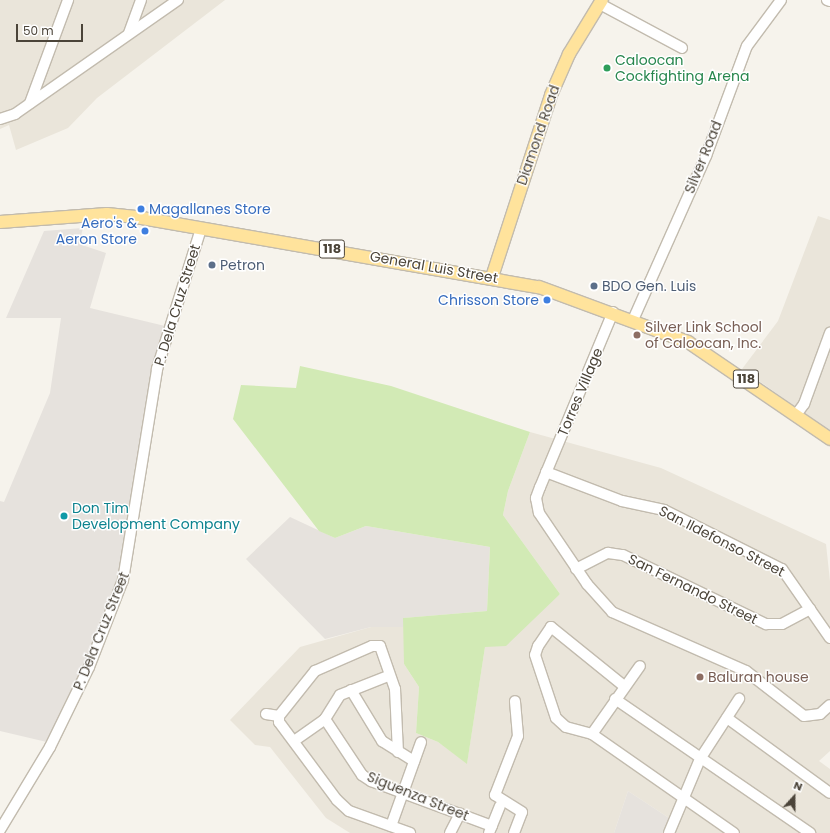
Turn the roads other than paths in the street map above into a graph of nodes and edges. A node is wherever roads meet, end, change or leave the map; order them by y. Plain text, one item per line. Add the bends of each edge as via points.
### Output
1 (68, 0) edge
2 (141, 0) edge
3 (178, 0) edge
4 (781, 0) edge
5 (827, 0) edge
6 (830, 1) edge
7 (601, 2) edge
8 (129, 33) junction
9 (682, 48) dead end
10 (30, 103) junction
11 (0, 119) edge
12 (0, 222) edge
13 (201, 229) junction
14 (492, 277) junction
15 (614, 312) junction
16 (633, 320) junction
17 (830, 333) edge
18 (796, 415) junction
19 (830, 439) edge
20 (546, 472) junction
21 (576, 569) junction
22 (810, 609) junction
23 (830, 638) edge
24 (640, 666) dead end
25 (388, 676) junction
26 (624, 686) junction
27 (351, 690) junction
28 (615, 699) junction
29 (739, 699) dead end
30 (515, 701) dead end
31 (830, 705) edge
32 (266, 714) dead end
33 (278, 716) junction
34 (727, 718) junction
35 (326, 719) junction
36 (592, 734) junction
37 (294, 741) junction
38 (421, 742) dead end
39 (398, 752) junction
40 (700, 759) junction
41 (414, 761) junction
42 (404, 792) junction
43 (830, 794) edge
44 (684, 800) junction
45 (500, 806) dead end
46 (460, 813) junction
47 (391, 826) junction
48 (490, 829) edge
49 (0, 830) edge
50 (406, 832) edge
51 (450, 833) edge
52 (514, 833) edge
53 (669, 833) edge
54 (734, 833) edge
55 (810, 833) edge

1 - 10 street
2 - 8 street
3 - 8 street
4 - 16 street, Silver Road via 746,46 706,156
5 - 6 street
7 - 9 street
7 - 14 main road, Diamond Road via 569,54 551,95
8 - 10 street
10 - 11 street
12 - 13 main road, General Luis Street / 118 via 107,214
13 - 14 main road, General Luis Street / 118
13 - 49 street, P. Dela Cruz Street via 157,369 123,580 89,667 50,747
14 - 15 main road, General Luis Street / 118 via 539,287
15 - 16 main road, General Luis Street / 118
15 - 20 street, Torres Village
16 - 18 main road, General Luis Street / 118 via 688,342
17 - 18 street via 804,404
18 - 19 main road, General Luis Street / 118
20 - 21 street via 536,498 539,513
20 - 22 street, San Ildefonso Street via 622,501 664,510 782,569
21 - 22 street, San Fernando Street via 608,553 623,555 766,624 782,624
21 - 31 street via 612,612 746,671 796,712 812,717
22 - 23 street, San Ildefonso Street
24 - 26 street
25 - 27 street
25 - 33 street via 384,652 380,646 372,646 315,671
25 - 39 street via 397,704
26 - 28 street
26 - 36 street via 551,628 538,646 535,656 556,718 566,726
27 - 35 street via 340,696
27 - 39 street via 382,741
28 - 36 street
28 - 40 street
29 - 34 street
30 - 52 street via 518,736 495,795 522,812
32 - 33 street
33 - 37 street
34 - 40 street
34 - 43 street
35 - 37 street
35 - 42 street, Siguenza Street via 362,775
36 - 44 street
37 - 47 street via 337,800 349,811
38 - 41 street
39 - 41 street
40 - 44 street
40 - 55 street
41 - 42 street
42 - 46 street, Siguenza Street
42 - 47 street
44 - 53 street
44 - 54 street
45 - 48 street
46 - 48 street, Siguenza Street
46 - 51 street
47 - 50 street

